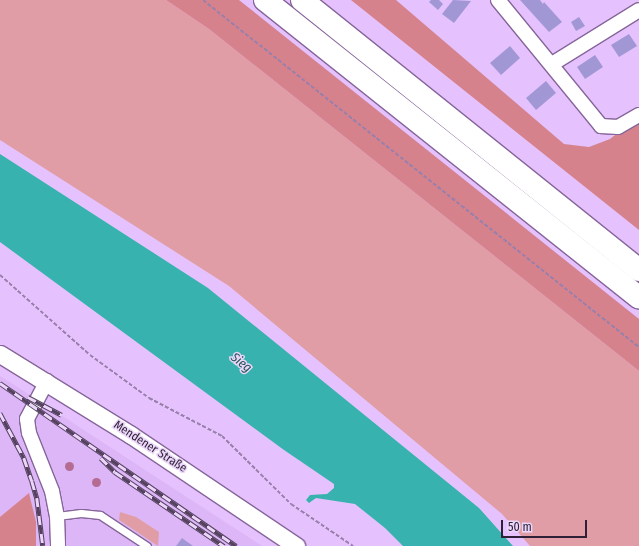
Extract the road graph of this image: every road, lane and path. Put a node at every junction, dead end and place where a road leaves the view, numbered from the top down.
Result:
1 (203, 0) edge
2 (265, 0) edge
3 (302, 0) edge
4 (498, 0) edge
5 (639, 10) edge
6 (552, 64) junction
7 (639, 115) edge
8 (639, 270) edge
9 (0, 275) edge
10 (639, 298) edge
11 (639, 347) edge
12 (0, 354) edge
13 (47, 381) junction
14 (57, 516) junction
15 (58, 546) edge
16 (147, 546) edge
17 (296, 546) edge
18 (353, 546) edge

1 - 11 path
2 - 10 highway
3 - 8 highway
4 - 6 street
5 - 6 street
6 - 7 street
9 - 18 path
12 - 13 street, Mendener Straße
13 - 14 street
13 - 17 street, Mendener Straße
14 - 15 street
14 - 16 lane

